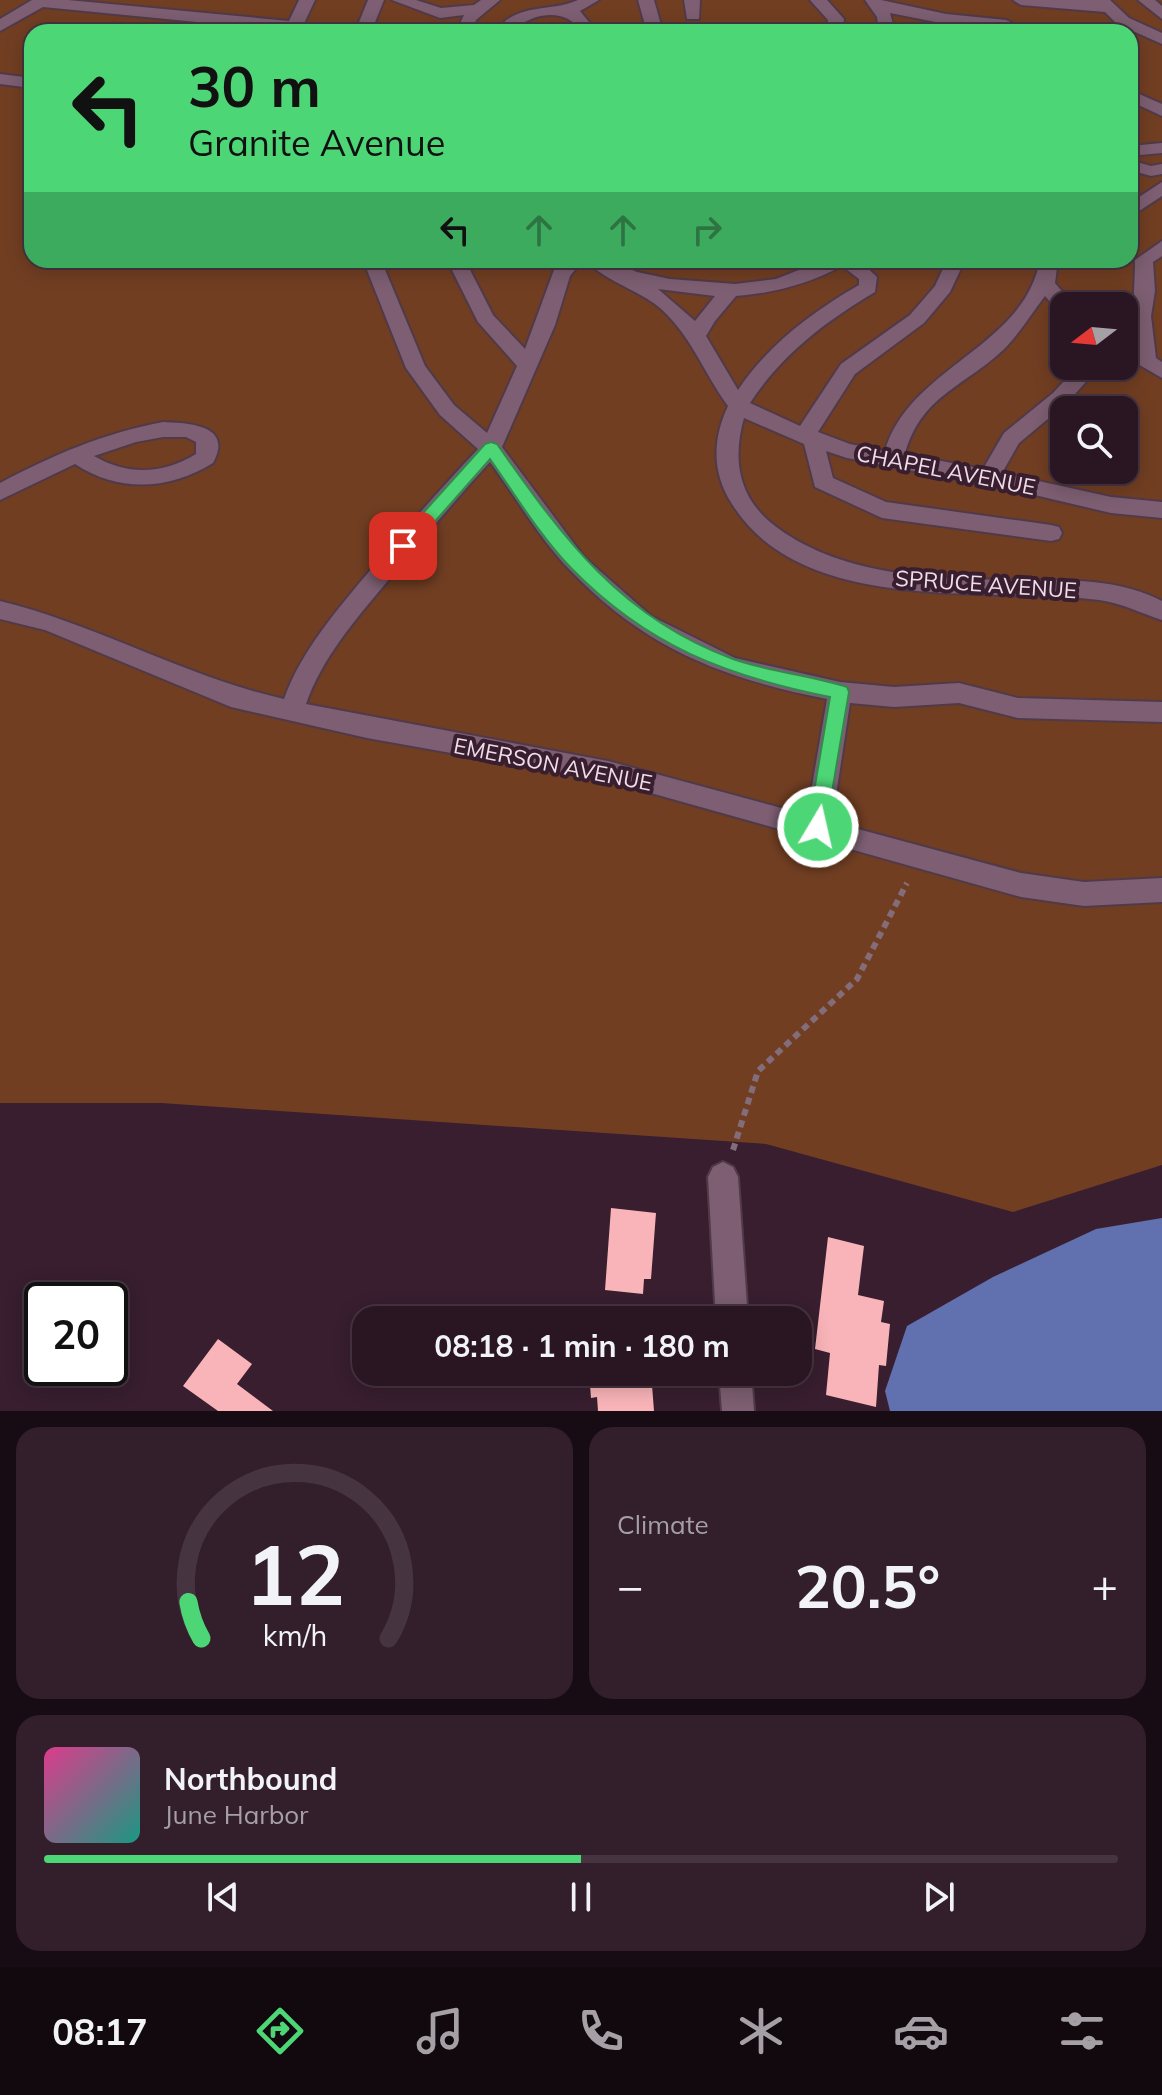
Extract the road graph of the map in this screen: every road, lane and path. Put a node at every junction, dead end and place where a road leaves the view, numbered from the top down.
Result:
1 (307, 0) edge
2 (376, 0) edge
3 (400, 0) edge
4 (591, 0) edge
5 (646, 0) edge
6 (818, 0) edge
7 (1021, 0) edge
8 (41, 1) edge
9 (875, 3) edge
10 (485, 4) edge
11 (1104, 4) edge
12 (569, 10) junction
13 (831, 13) junction
14 (248, 24) edge
15 (295, 24) edge
16 (366, 24) edge
17 (465, 24) edge
18 (511, 24) edge
19 (584, 24) edge
20 (654, 24) edge
21 (824, 24) edge
22 (835, 24) edge
23 (886, 24) edge
24 (996, 24) edge
25 (1116, 24) edge
26 (0, 26) edge
27 (1138, 32) edge
28 (1162, 39) edge
29 (0, 79) edge
30 (24, 82) edge
31 (1138, 99) edge
32 (1162, 111) edge
33 (1162, 148) edge
34 (1138, 150) edge
35 (1138, 167) edge
36 (1162, 169) edge
37 (1159, 195) edge
38 (1138, 207) edge
39 (1162, 247) edge
40 (375, 268) edge
41 (460, 268) edge
42 (567, 268) edge
43 (609, 268) edge
44 (820, 268) edge
45 (857, 268) edge
46 (952, 268) edge
47 (1048, 268) edge
48 (624, 277) junction
49 (1045, 284) junction
50 (1052, 292) edge
51 (729, 293) junction
52 (696, 336) junction
53 (1138, 356) edge
54 (528, 365) junction
55 (1155, 367) edge
56 (1077, 380) edge
57 (738, 406) junction
58 (809, 439) junction
59 (491, 448) junction
60 (75, 454) junction
61 (893, 460) junction
62 (988, 478) junction
63 (0, 492) edge
64 (1162, 510) edge
65 (1051, 533) dead end
66 (0, 610) edge
67 (1162, 611) edge
68 (840, 692) junction
69 (292, 709) junction
70 (1162, 712) edge
71 (818, 827) junction
72 (920, 856) junction
73 (1162, 890) edge
74 (723, 1177) joint
75 (731, 1306) edge
76 (736, 1386) edge
77 (738, 1411) edge

1 - 15 street
2 - 16 street
3 - 10 street
4 - 12 street
5 - 20 street
6 - 13 street
7 - 11 street
8 - 14 street
8 - 26 street
9 - 23 street
9 - 24 street
10 - 17 street
11 - 25 street
12 - 18 street
12 - 19 street
13 - 21 street
13 - 22 street
27 - 28 street
29 - 30 street
31 - 32 street
33 - 34 street
35 - 36 street
37 - 38 street
39 - 55 street
40 - 59 street
41 - 54 street
42 - 54 street
43 - 48 street
44 - 51 street
45 - 57 street
46 - 58 street
47 - 49 street
48 - 51 street
48 - 52 street
49 - 50 street
49 - 61 street
51 - 52 street
52 - 57 street
53 - 55 street
54 - 59 street
56 - 62 street
57 - 58 street, CHAPEL AVENUE
57 - 67 street, SPRUCE AVENUE
58 - 61 street, CHAPEL AVENUE
58 - 65 street
59 - 68 street
59 - 69 street
60 - 60 street
60 - 63 street
61 - 62 street, CHAPEL AVENUE
62 - 64 street, CHAPEL AVENUE
66 - 69 street, EMERSON AVENUE
68 - 70 street
68 - 71 street
69 - 71 street, EMERSON AVENUE
71 - 72 street, EMERSON AVENUE
72 - 73 street, EMERSON AVENUE
72 - 74 path
74 - 75 street
76 - 77 street

